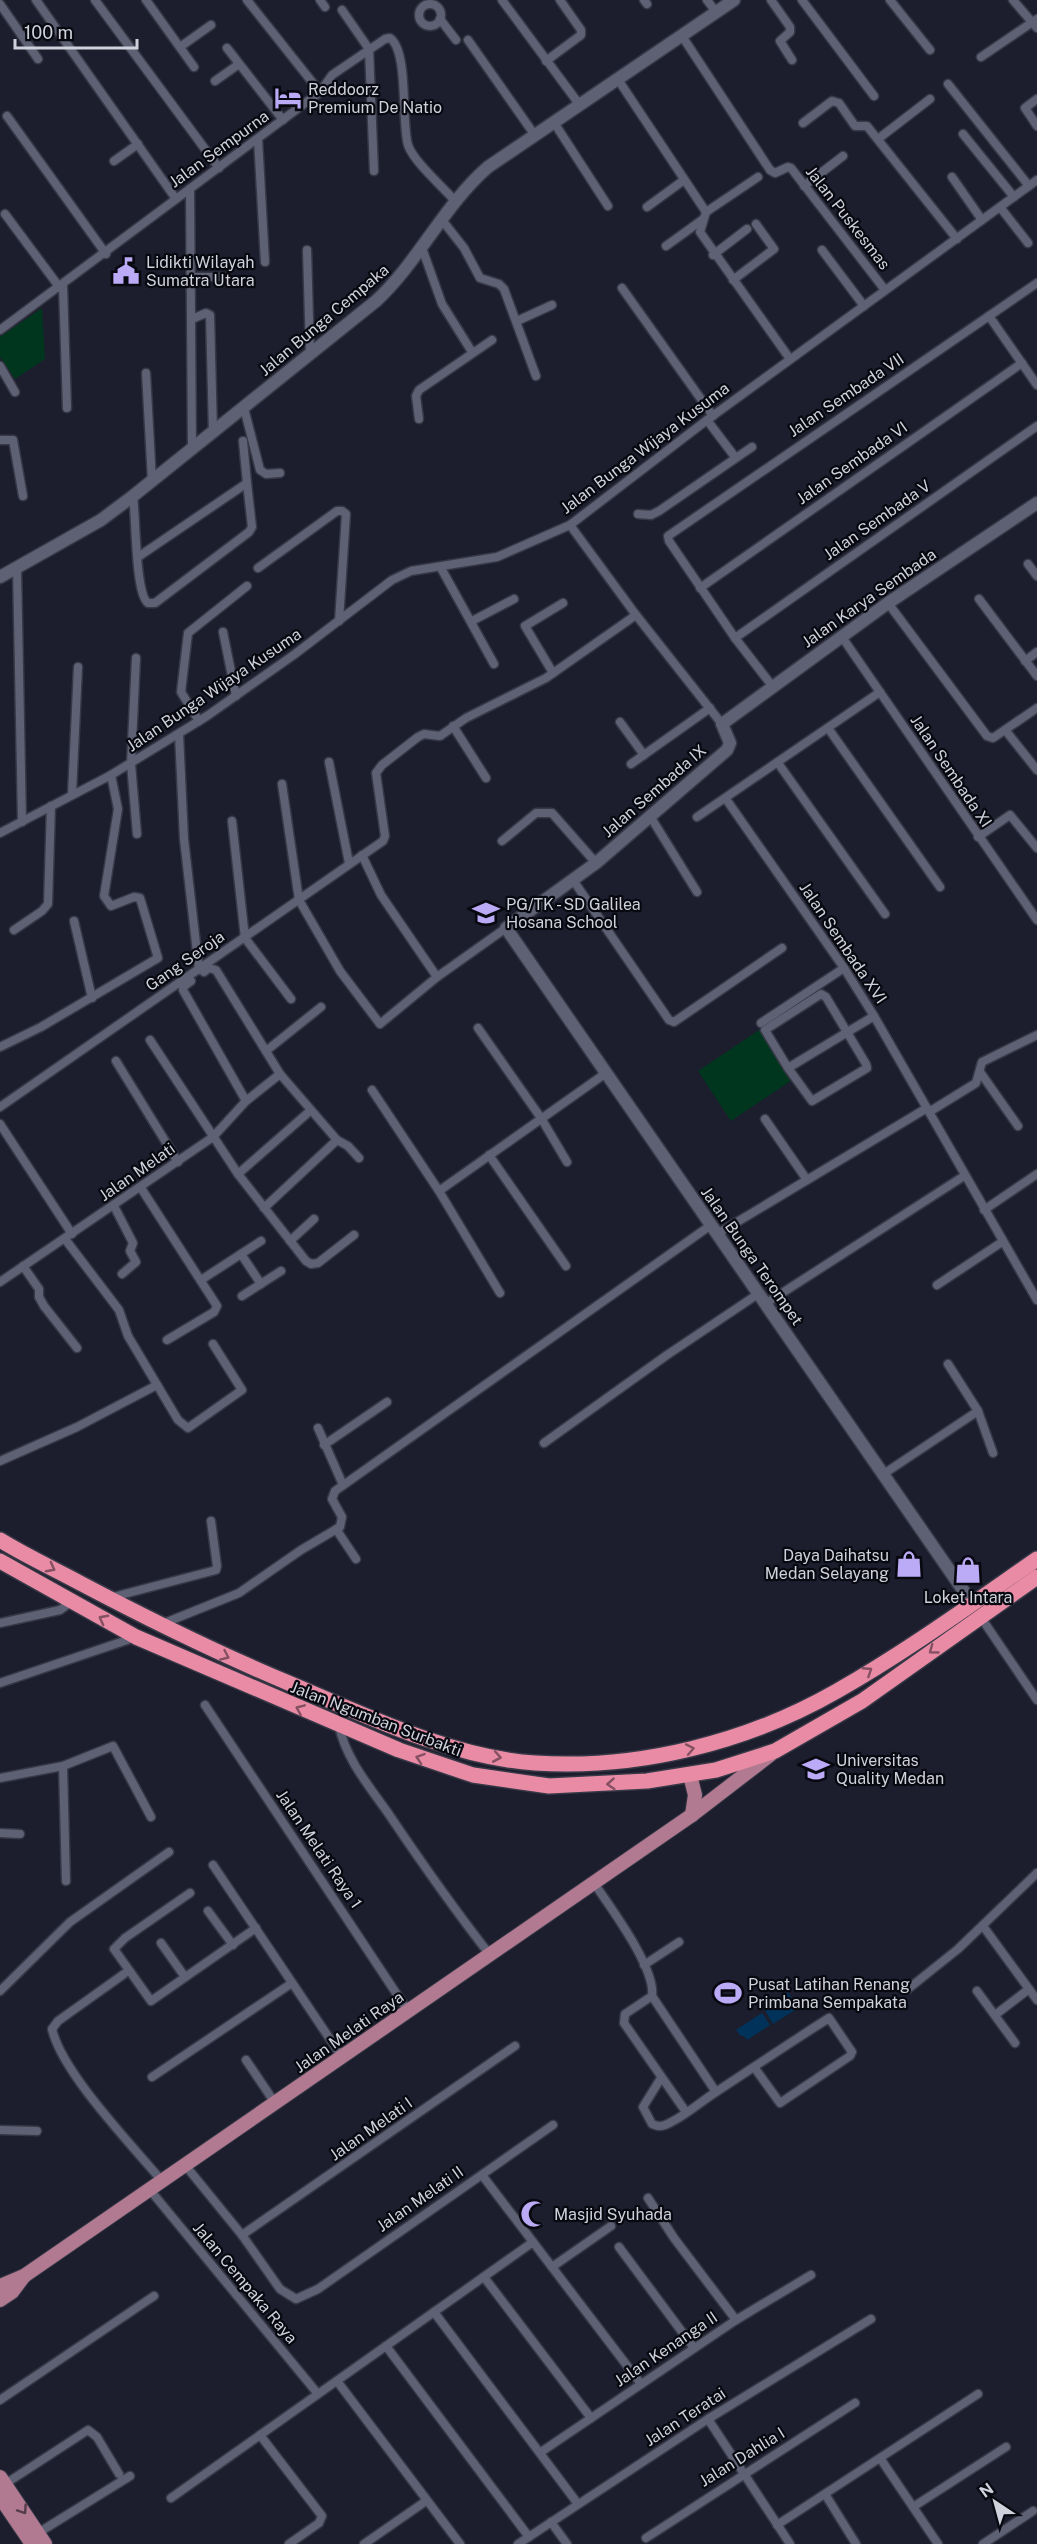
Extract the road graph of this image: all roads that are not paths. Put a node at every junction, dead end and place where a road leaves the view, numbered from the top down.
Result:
1 (36, 0) edge
2 (95, 0) edge
3 (146, 0) edge
4 (247, 0) edge
5 (502, 0) edge
6 (707, 0) edge
7 (734, 0) edge
8 (771, 0) edge
9 (802, 0) edge
10 (890, 0) edge
11 (1013, 0) edge
12 (562, 1) edge
13 (421, 3) edge
14 (0, 4) edge
15 (342, 10) dead end
16 (716, 12) junction
17 (440, 19) junction
18 (1035, 23) edge
19 (211, 25) dead end
20 (682, 36) junction
21 (456, 40) dead end
22 (468, 40) dead end
23 (180, 47) junction
24 (227, 48) dead end
25 (369, 49) junction
26 (930, 50) dead end
27 (981, 57) dead end
28 (38, 59) dead end
29 (792, 60) dead end
30 (546, 61) junction
31 (239, 64) junction
32 (194, 67) dead end
33 (617, 78) junction
34 (215, 81) dead end
35 (948, 84) dead end
36 (320, 92) junction
37 (874, 96) dead end
38 (930, 99) dead end
39 (1037, 99) edge
40 (579, 105) junction
41 (7, 116) dead end
42 (283, 120) junction
43 (554, 121) junction
44 (803, 123) dead end
45 (1037, 126) edge
46 (534, 134) junction
47 (963, 134) dead end
48 (258, 139) junction
49 (878, 140) junction
50 (138, 144) junction
51 (843, 156) dead end
52 (114, 161) dead end
53 (219, 168) junction
54 (374, 171) dead end
55 (758, 177) dead end
56 (951, 177) dead end
57 (684, 180) junction
58 (1037, 180) edge
59 (804, 186) junction
60 (1029, 186) junction
61 (190, 189) junction
62 (1014, 197) junction
63 (176, 199) junction
64 (456, 202) junction
65 (608, 206) dead end
66 (647, 207) dead end
67 (1000, 207) junction
68 (5, 214) dead end
69 (704, 215) junction
70 (442, 220) junction
71 (982, 220) junction
72 (756, 224) dead end
73 (747, 229) dead end
74 (957, 239) junction
75 (1028, 243) dead end
76 (666, 246) dead end
77 (422, 248) junction
78 (307, 250) dead end
79 (822, 250) dead end
80 (106, 254) junction
81 (713, 255) junction
82 (266, 262) dead end
83 (191, 277) junction
84 (223, 277) dead end
85 (733, 280) junction
86 (1037, 283) edge
87 (61, 287) junction
88 (622, 288) dead end
89 (885, 290) junction
90 (552, 305) dead end
91 (864, 306) junction
92 (989, 316) junction
93 (192, 319) junction
94 (517, 321) junction
95 (0, 330) edge
96 (492, 339) dead end
97 (472, 352) junction
98 (310, 353) junction
99 (790, 359) junction
100 (1022, 363) junction
101 (0, 366) edge
102 (146, 374) dead end
103 (536, 376) dead end
104 (1037, 385) edge
105 (15, 392) dead end
106 (67, 408) dead end
107 (244, 408) junction
108 (710, 418) junction
109 (419, 419) dead end
110 (1037, 426) edge
111 (213, 432) junction
112 (0, 440) edge
113 (243, 441) dead end
114 (752, 447) dead end
115 (192, 449) junction
116 (735, 458) junction
117 (280, 473) dead end
118 (152, 481) junction
119 (247, 483) junction
120 (23, 496) dead end
121 (133, 496) junction
122 (1037, 503) edge
123 (638, 514) dead end
124 (570, 525) junction
125 (138, 557) junction
126 (1028, 564) dead end
127 (258, 568) dead end
128 (441, 568) junction
129 (17, 569) junction
130 (1037, 576) edge
131 (0, 577) edge
132 (247, 586) dead end
133 (700, 588) junction
134 (514, 599) dead end
135 (979, 599) dead end
136 (563, 603) dead end
137 (888, 603) junction
138 (636, 615) junction
139 (339, 621) junction
140 (472, 621) junction
141 (223, 632) dead end
142 (842, 637) junction
143 (735, 638) junction
144 (1037, 652) edge
145 (136, 658) dead end
146 (1025, 661) junction
147 (494, 664) dead end
148 (78, 667) dead end
149 (553, 673) junction
150 (1037, 676) edge
151 (773, 687) junction
152 (880, 692) junction
153 (236, 696) junction
154 (710, 708) junction
155 (1037, 708) edge
156 (199, 721) junction
157 (620, 723) dead end
158 (722, 724) junction
159 (453, 726) junction
160 (828, 728) junction
161 (1006, 730) junction
162 (179, 734) junction
163 (644, 755) junction
164 (329, 762) dead end
165 (778, 763) junction
166 (131, 764) junction
167 (631, 764) dead end
168 (1037, 770) edge
169 (111, 775) junction
170 (486, 778) dead end
171 (282, 784) dead end
172 (72, 794) junction
173 (726, 799) junction
174 (51, 806) junction
175 (650, 816) junction
176 (697, 817) dead end
177 (232, 821) dead end
178 (22, 822) junction
179 (0, 833) edge
180 (137, 834) dead end
181 (978, 837) junction
182 (502, 841) dead end
183 (1037, 848) edge
184 (362, 855) junction
185 (596, 862) junction
186 (349, 863) junction
187 (573, 880) junction
188 (940, 886) dead end
189 (697, 892) dead end
190 (299, 900) junction
191 (885, 914) dead end
192 (1037, 920) edge
193 (74, 921) dead end
194 (506, 928) junction
195 (14, 930) dead end
196 (244, 938) junction
197 (782, 948) dead end
198 (844, 968) junction
199 (199, 970) junction
200 (437, 977) junction
201 (92, 998) junction
202 (291, 999) dead end
203 (321, 1007) dead end
204 (874, 1016) junction
205 (761, 1023) dead end
206 (478, 1028) dead end
207 (846, 1033) junction
208 (1037, 1035) edge
209 (150, 1040) dead end
210 (0, 1047) edge
211 (266, 1051) junction
212 (116, 1061) dead end
213 (788, 1068) junction
214 (980, 1072) junction
215 (280, 1074) junction
216 (606, 1074) junction
217 (372, 1090) dead end
218 (246, 1101) junction
219 (0, 1107) edge
220 (928, 1110) junction
221 (310, 1111) junction
222 (541, 1118) junction
223 (765, 1119) dead end
224 (0, 1124) edge
225 (1018, 1126) dead end
226 (213, 1137) junction
227 (337, 1140) junction
228 (489, 1155) junction
229 (359, 1158) dead end
230 (178, 1162) junction
231 (567, 1162) dead end
232 (238, 1174) junction
233 (1037, 1174) edge
234 (964, 1176) junction
235 (807, 1180) junction
236 (141, 1188) junction
237 (439, 1191) junction
238 (114, 1206) junction
239 (264, 1208) junction
240 (984, 1210) junction
241 (314, 1219) dead end
242 (714, 1230) junction
243 (354, 1235) dead end
244 (68, 1237) junction
245 (261, 1241) dead end
246 (290, 1241) junction
247 (1002, 1242) junction
248 (241, 1254) junction
249 (23, 1266) junction
250 (566, 1266) dead end
251 (281, 1271) dead end
252 (122, 1274) dead end
253 (1037, 1277) edge
254 (201, 1280) junction
255 (0, 1282) edge
256 (1028, 1283) junction
257 (261, 1284) junction
258 (937, 1285) dead end
259 (500, 1293) dead end
260 (242, 1296) dead end
261 (762, 1299) junction
262 (1037, 1300) edge
263 (167, 1340) dead end
264 (213, 1344) dead end
265 (77, 1348) dead end
266 (948, 1364) dead end
267 (157, 1385) junction
268 (387, 1402) dead end
269 (978, 1412) junction
270 (318, 1428) dead end
271 (544, 1443) dead end
272 (324, 1445) junction
273 (993, 1453) dead end
274 (0, 1461) edge
275 (882, 1474) junction
276 (343, 1485) junction
277 (211, 1521) dead end
278 (336, 1529) junction
279 (0, 1540) edge
280 (1037, 1558) edge
281 (356, 1559) dead end
282 (0, 1561) edge
283 (1037, 1577) edge
284 (108, 1598) junction
285 (71, 1602) junction
286 (976, 1610) junction
287 (0, 1623) edge
288 (159, 1626) junction
289 (136, 1637) junction
290 (0, 1683) edge
291 (1037, 1700) edge
292 (205, 1704) dead end
293 (361, 1714) junction
294 (346, 1729) junction
295 (775, 1751) junction
296 (63, 1766) junction
297 (690, 1774) junction
298 (0, 1778) edge
299 (692, 1815) junction
300 (151, 1817) dead end
301 (0, 1833) edge
302 (21, 1834) dead end
303 (169, 1852) dead end
304 (213, 1864) dead end
305 (1037, 1872) edge
306 (66, 1881) dead end
307 (594, 1883) junction
308 (190, 1893) dead end
309 (208, 1911) dead end
310 (982, 1926) junction
311 (256, 1928) junction
312 (679, 1942) dead end
313 (161, 1943) dead end
314 (233, 1945) junction
315 (490, 1955) junction
316 (644, 1965) junction
317 (124, 1974) dead end
318 (185, 1977) junction
319 (292, 1983) junction
320 (908, 1989) dead end
321 (1029, 1989) junction
322 (0, 1991) edge
323 (977, 1991) dead end
324 (652, 1996) junction
325 (1037, 2000) edge
326 (408, 2011) junction
327 (995, 2015) junction
328 (1014, 2043) dead end
329 (515, 2046) dead end
330 (342, 2057) junction
331 (246, 2060) dead end
332 (754, 2067) junction
333 (152, 2077) dead end
334 (661, 2078) junction
335 (716, 2092) junction
336 (274, 2103) junction
337 (686, 2112) junction
338 (553, 2126) dead end
339 (0, 2130) edge
340 (37, 2131) dead end
341 (185, 2165) junction
342 (482, 2175) junction
343 (162, 2181) junction
344 (150, 2190) junction
345 (648, 2198) dead end
346 (611, 2226) dead end
347 (242, 2235) junction
348 (533, 2242) junction
349 (619, 2247) dead end
350 (552, 2267) junction
351 (811, 2275) dead end
352 (24, 2276) junction
353 (484, 2277) junction
354 (0, 2286) edge
355 (154, 2296) dead end
356 (0, 2300) edge
357 (434, 2312) junction
358 (871, 2319) dead end
359 (736, 2320) junction
360 (386, 2346) junction
361 (694, 2348) junction
362 (337, 2381) junction
363 (641, 2384) junction
364 (318, 2394) junction
365 (978, 2394) dead end
366 (0, 2400) edge
367 (855, 2403) dead end
368 (591, 2418) junction
369 (708, 2419) junction
370 (260, 2435) junction
371 (1006, 2447) dead end
372 (541, 2452) junction
373 (880, 2458) junction
374 (743, 2473) junction
375 (120, 2474) dead end
376 (130, 2476) dead end
377 (2, 2486) edge
378 (825, 2494) junction
379 (171, 2498) dead end
380 (426, 2501) junction
381 (578, 2504) junction
382 (913, 2507) junction
383 (1033, 2511) dead end
384 (551, 2522) junction
385 (777, 2525) junction
386 (529, 2537) junction
387 (646, 2538) dead end
388 (38, 2540) edge
389 (291, 2544) edge
390 (364, 2544) edge
391 (460, 2544) edge
392 (518, 2544) edge
393 (567, 2544) edge
394 (790, 2544) edge
395 (856, 2544) edge
396 (938, 2544) edge
397 (983, 2544) edge

1 - 50 street
2 - 53 street
3 - 23 street
4 - 36 street
5 - 30 street
6 - 16 street
7 - 16 street, Jalan Bunga Cempaka
8 - 29 street
9 - 37 street
10 - 26 street
11 - 18 street
12 - 30 street
13 - 17 street
13 - 17 street
14 - 28 street
15 - 25 street
16 - 20 street, Jalan Bunga Cempaka
17 - 21 street
18 - 27 street
19 - 23 street
20 - 33 street, Jalan Bunga Cempaka
20 - 59 street, Jalan Puskesmas
22 - 46 street
23 - 32 street
24 - 31 street
25 - 36 street, Jalan Sempurna
25 - 54 street
25 - 64 street, Jalan Sempurna
30 - 40 street
31 - 34 street
31 - 42 street
33 - 40 street, Jalan Bunga Cempaka
33 - 57 street
35 - 60 street
36 - 42 street, Jalan Sempurna
38 - 49 street
39 - 45 street
40 - 43 street, Jalan Bunga Cempaka
41 - 80 street
42 - 48 street, Jalan Sempurna
43 - 46 street, Jalan Bunga Cempaka
43 - 65 street
44 - 49 street
46 - 64 street, Jalan Bunga Cempaka
47 - 62 street
48 - 53 street, Jalan Sempurna
48 - 82 street
49 - 74 street
50 - 52 street
50 - 63 street
51 - 59 street
53 - 61 street, Jalan Sempurna
55 - 69 street
56 - 71 street
57 - 66 street
57 - 69 street
58 - 60 street, Jalan Bunga Wijaya Kusuma
59 - 89 street, Jalan Puskesmas
60 - 62 street, Jalan Bunga Wijaya Kusuma
61 - 63 street, Jalan Sempurna
61 - 83 street
62 - 67 street, Jalan Bunga Wijaya Kusuma
63 - 80 street, Jalan Sempurna
64 - 70 street, Jalan Bunga Cempaka
67 - 71 street, Jalan Bunga Wijaya Kusuma
67 - 75 street
68 - 87 street
69 - 76 street
69 - 81 street
70 - 77 street, Jalan Bunga Cempaka
70 - 94 street
71 - 74 street, Jalan Bunga Wijaya Kusuma
72 - 85 street
73 - 81 street
74 - 89 street, Jalan Bunga Wijaya Kusuma
77 - 97 street
77 - 98 street, Jalan Bunga Cempaka
78 - 98 street
79 - 91 street
80 - 87 street, Jalan Sempurna
81 - 85 street
83 - 84 street
83 - 93 street
85 - 99 street
86 - 92 street, Jalan Sembada VII
87 - 95 street, Jalan Sempurna
87 - 106 street
88 - 108 street
89 - 91 street, Jalan Bunga Wijaya Kusuma
90 - 94 street
91 - 99 street, Jalan Bunga Wijaya Kusuma
92 - 100 street
92 - 133 street, Jalan Sembada VII
93 - 111 street
93 - 115 street
94 - 103 street
96 - 97 street
97 - 109 street
98 - 107 street, Jalan Bunga Cempaka
99 - 108 street, Jalan Bunga Wijaya Kusuma
100 - 104 street
100 - 133 street, Jalan Sembada VI
101 - 105 street
102 - 118 street
107 - 111 street, Jalan Bunga Cempaka
107 - 117 street
108 - 116 street
108 - 124 street, Jalan Bunga Wijaya Kusuma
110 - 143 street, Jalan Sembada V
111 - 115 street, Jalan Bunga Cempaka
112 - 120 street
113 - 119 street
114 - 116 street
115 - 118 street, Jalan Bunga Cempaka
116 - 123 street
118 - 121 street, Jalan Bunga Cempaka
119 - 125 street
119 - 125 street
121 - 125 street
121 - 129 street, Jalan Bunga Cempaka
122 - 137 street, Jalan Karya Sembada
124 - 128 street, Jalan Bunga Wijaya Kusuma
124 - 138 street, Jalan Sembada IX
126 - 130 street
127 - 139 street
128 - 139 street, Jalan Bunga Wijaya Kusuma
128 - 140 street
129 - 131 street, Jalan Bunga Cempaka
129 - 178 street
132 - 156 street
133 - 143 street
134 - 140 street
135 - 146 street
136 - 149 street
137 - 142 street, Jalan Karya Sembada
137 - 161 street
138 - 149 street
138 - 154 street, Jalan Sembada IX
139 - 153 street, Jalan Bunga Wijaya Kusuma
140 - 147 street
141 - 153 street
142 - 151 street, Jalan Karya Sembada
142 - 152 street, Jalan Sembada XI
143 - 151 street
144 - 146 street
145 - 166 street
146 - 150 street
148 - 172 street
149 - 159 street
151 - 158 street, Jalan Karya Sembada
152 - 160 street
152 - 181 street, Jalan Sembada XI
153 - 156 street, Jalan Bunga Wijaya Kusuma
154 - 158 street, Jalan Sembada IX
154 - 163 street
155 - 161 street
156 - 162 street, Jalan Bunga Wijaya Kusuma
157 - 163 street
158 - 175 street, Jalan Sembada IX
159 - 170 street
159 - 184 street, Gang Seroja
160 - 165 street
160 - 188 street
161 - 168 street
162 - 166 street, Jalan Bunga Wijaya Kusuma
162 - 199 street
163 - 167 street
164 - 186 street
165 - 173 street
165 - 191 street
166 - 169 street, Jalan Bunga Wijaya Kusuma
166 - 180 street
169 - 172 street, Jalan Bunga Wijaya Kusuma
169 - 201 street
171 - 190 street
172 - 174 street, Jalan Bunga Wijaya Kusuma
173 - 176 street
173 - 198 street, Jalan Sembada XVI
174 - 178 street, Jalan Bunga Wijaya Kusuma
174 - 195 street
175 - 185 street, Jalan Sembada IX
175 - 189 street
177 - 196 street
178 - 179 street, Jalan Bunga Wijaya Kusuma
181 - 183 street
181 - 192 street, Jalan Sembada XI
182 - 185 street
184 - 186 street, Gang Seroja
184 - 200 street
185 - 187 street, Jalan Sembada IX
186 - 190 street, Gang Seroja
187 - 194 street, Jalan Sembada IX
187 - 197 street
190 - 196 street, Gang Seroja
190 - 200 street, Jalan Sembada IX
193 - 201 street
194 - 200 street, Jalan Sembada IX
194 - 216 street, Jalan Bunga Terompet
196 - 199 street, Gang Seroja
196 - 202 street
198 - 204 street, Jalan Sembada XVI
198 - 205 street
199 - 219 street, Gang Seroja
201 - 210 street
203 - 211 street
204 - 207 street
204 - 220 street, Jalan Sembada XVI
206 - 222 street
207 - 213 street
207 - 213 street
207 - 213 street
208 - 214 street
209 - 226 street
211 - 215 street
211 - 218 street
212 - 230 street
214 - 220 street
214 - 225 street
215 - 218 street, Jalan Melati
215 - 221 street
216 - 222 street
216 - 242 street, Jalan Bunga Terompet
217 - 237 street
218 - 226 street, Jalan Melati
220 - 234 street, Jalan Sembada XVI
220 - 235 street
221 - 227 street
221 - 232 street
222 - 228 street
222 - 231 street
223 - 235 street
224 - 244 street
226 - 230 street, Jalan Melati
226 - 232 street
227 - 229 street
227 - 239 street
228 - 237 street
228 - 250 street
230 - 236 street, Jalan Melati
232 - 239 street
233 - 240 street
234 - 240 street, Jalan Sembada XVI
234 - 261 street
235 - 242 street
236 - 238 street, Jalan Melati
236 - 254 street
237 - 259 street
238 - 244 street, Jalan Melati
238 - 252 street
239 - 246 street
240 - 247 street, Jalan Sembada XVI
241 - 246 street
242 - 261 street, Jalan Bunga Terompet
242 - 276 street
243 - 246 street
244 - 249 street, Jalan Melati
244 - 267 street
245 - 248 street
247 - 256 street, Jalan Sembada XVI
247 - 258 street
248 - 254 street
248 - 257 street
249 - 255 street, Jalan Melati
249 - 265 street
251 - 257 street
253 - 256 street
254 - 263 street
256 - 262 street, Jalan Sembada XVI
257 - 260 street
261 - 271 street
261 - 275 street, Jalan Bunga Terompet
264 - 267 street
266 - 269 street
267 - 274 street
268 - 272 street
269 - 273 street
269 - 275 street
270 - 272 street
272 - 276 street
275 - 286 street, Jalan Bunga Terompet
276 - 278 street
277 - 284 street
278 - 281 street
278 - 288 street
279 -> 284 highway, Jalan Ngumban Surbakti
280 - 286 highway, Jalan Ngumban Surbakti
282 - 285 highway, Jalan Ngumban Surbakti
283 - 286 highway, Jalan Ngumban Surbakti
284 - 288 highway, Jalan Ngumban Surbakti
285 - 287 street
289 -> 285 highway, Jalan Ngumban Surbakti
286 - 291 street
293 -> 286 highway, Jalan Ngumban Surbakti
286 -> 295 highway, Jalan Ngumban Surbakti
288 -> 293 highway, Jalan Ngumban Surbakti
289 - 290 street
294 -> 289 highway, Jalan Ngumban Surbakti
292 - 326 street, Jalan Melati Raya 1
293 - 294 highway
297 -> 294 highway, Jalan Ngumban Surbakti
294 - 315 street
295 - 297 highway, Jalan Ngumban Surbakti
295 - 299 main road, Jalan Melati Raya
296 - 298 street
296 - 300 street
296 - 306 street
297 - 299 main road
299 - 307 main road, Jalan Melati Raya
301 - 302 street
303 - 322 street
304 - 311 street
305 - 310 street
307 - 315 main road, Jalan Melati Raya
307 - 316 street
308 - 318 street
309 - 314 street
310 - 320 street
310 - 321 street
311 - 314 street
311 - 319 street
312 - 316 street
313 - 318 street
314 - 318 street
315 - 326 main road, Jalan Melati Raya
316 - 324 street
317 - 343 street
319 - 330 street
319 - 333 street
321 - 325 street
321 - 327 street
323 - 327 street
324 - 334 street
324 - 335 street
326 - 330 main road, Jalan Melati Raya
327 - 328 street
329 - 347 street, Jalan Melati I
330 - 336 main road, Jalan Melati Raya
331 - 336 street
332 - 332 street
332 - 335 street
334 - 337 street
334 - 337 street
335 - 337 street
336 - 341 main road, Jalan Melati Raya
338 - 342 street, Jalan Melati II
339 - 340 street
341 - 343 main road, Jalan Melati Raya
341 - 347 street
342 - 347 street, Jalan Melati II
342 - 348 street
343 - 344 main road, Jalan Melati Raya
344 - 352 main road, Jalan Melati Raya
344 - 364 street, Jalan Cempaka Raya
345 - 359 street
346 - 350 street
348 - 350 street
348 - 353 street
349 - 361 street
350 - 363 street
351 - 359 street, Jalan Kenanga II
352 - 354 main road, Jalan Melati Raya
352 - 356 main road, Jalan Melati Raya
353 - 357 street
353 - 368 street
355 - 366 street
357 - 360 street
357 - 372 street
358 - 369 street, Jalan Teratai
359 - 361 street, Jalan Kenanga II
360 - 362 street
360 - 386 street
361 - 363 street, Jalan Kenanga II
362 - 364 street
362 - 380 street
363 - 368 street, Jalan Kenanga II
364 - 370 street
365 - 373 street
367 - 374 street, Jalan Dahlia I
368 - 372 street, Jalan Kenanga II
369 - 374 street
369 - 381 street, Jalan Teratai
370 - 379 street
370 - 389 street
371 - 382 street
372 - 381 street
373 - 378 street
373 - 382 street
374 - 385 street
374 - 387 street, Jalan Dahlia I
375 - 377 street
376 - 388 street
377 - 388 main road
378 - 385 street
378 - 395 street
380 - 390 street
380 - 391 street
381 - 384 street, Jalan Teratai
382 - 396 street
383 - 397 street
384 - 386 street, Jalan Teratai
384 - 393 street
385 - 394 street
386 - 392 street, Jalan Teratai

